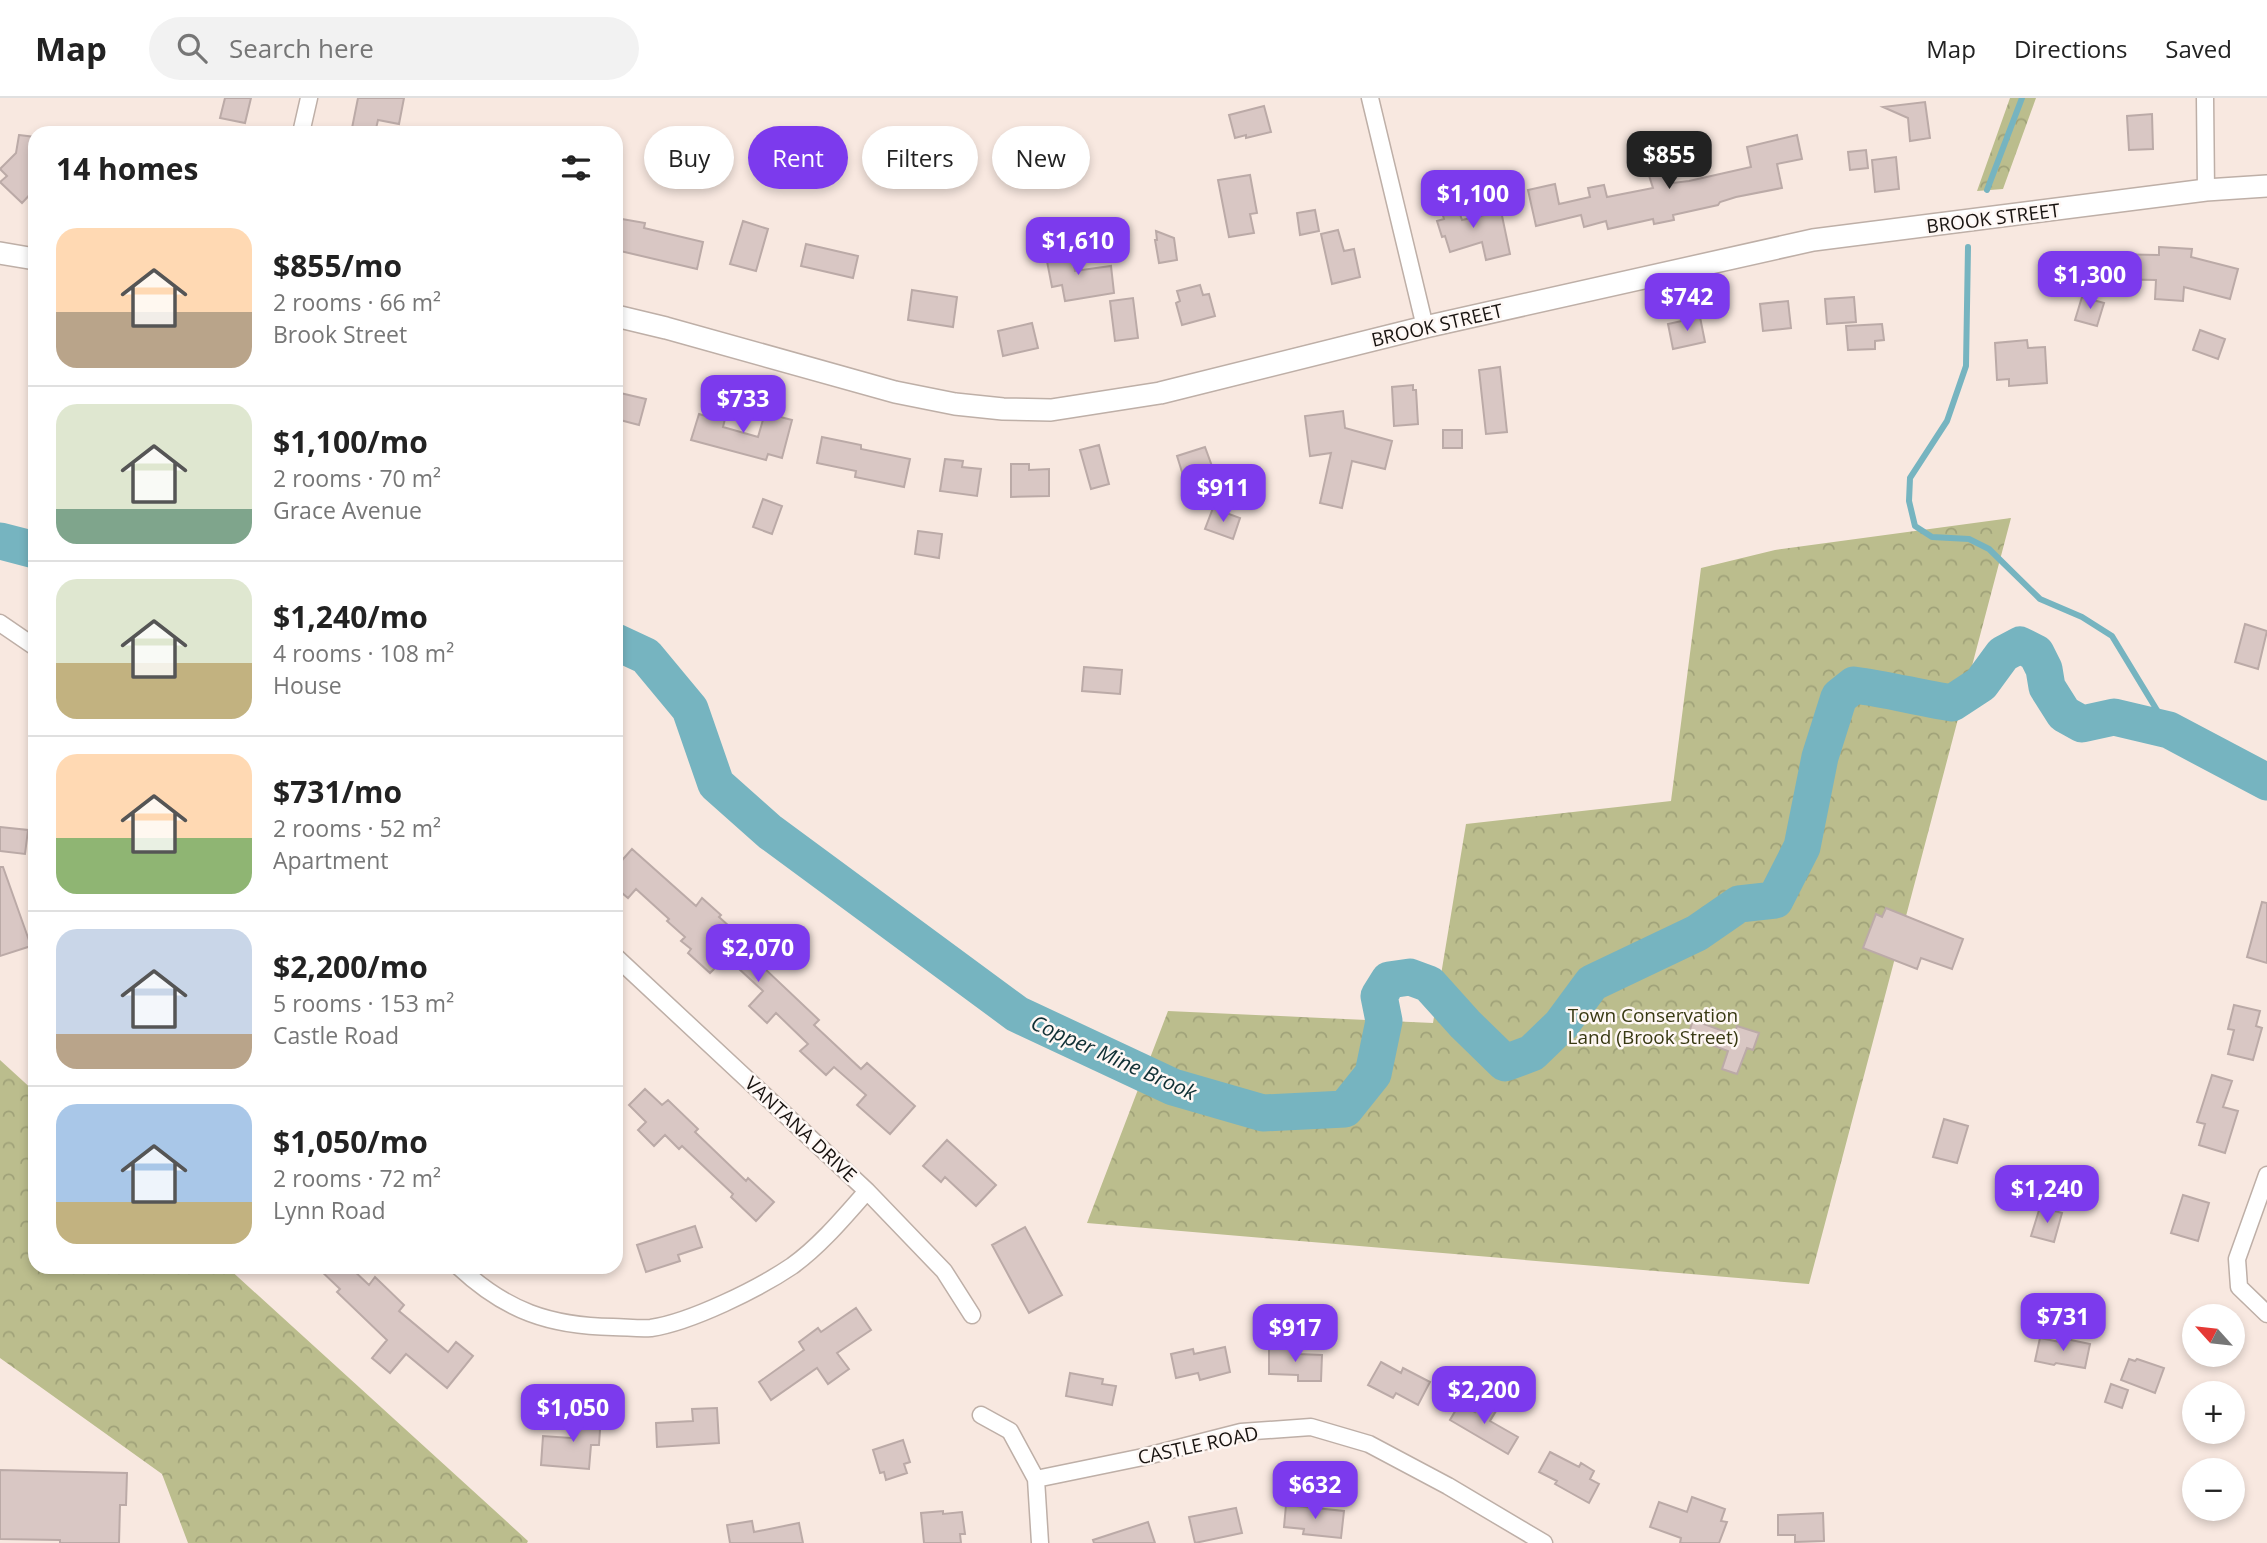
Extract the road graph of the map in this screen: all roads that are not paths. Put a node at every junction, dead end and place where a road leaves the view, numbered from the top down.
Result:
1 (309, 98) edge
2 (1370, 98) edge
3 (2205, 98) edge
4 (303, 126) edge
5 (2267, 186) edge
6 (2206, 190) junction
7 (0, 253) edge
8 (28, 258) edge
9 (623, 318) edge
10 (1425, 327) junction
11 (0, 623) edge
12 (28, 642) edge
13 (623, 964) edge
14 (2267, 1175) edge
15 (867, 1191) junction
16 (468, 1274) edge
17 (2267, 1314) edge
18 (972, 1315) dead end
19 (981, 1415) dead end
20 (1036, 1479) junction
21 (1040, 1543) edge
22 (1544, 1543) edge

1 - 4 street
2 - 10 street
3 - 6 street
5 - 6 street, BROOK STREET
6 - 10 street, BROOK STREET
7 - 8 street
9 - 10 street, BROOK STREET
11 - 12 street
13 - 15 street, VANTANA DRIVE
14 - 17 street
15 - 16 street
15 - 18 street, VANTANA DRIVE
19 - 20 street
20 - 21 street
20 - 22 street, CASTLE ROAD

